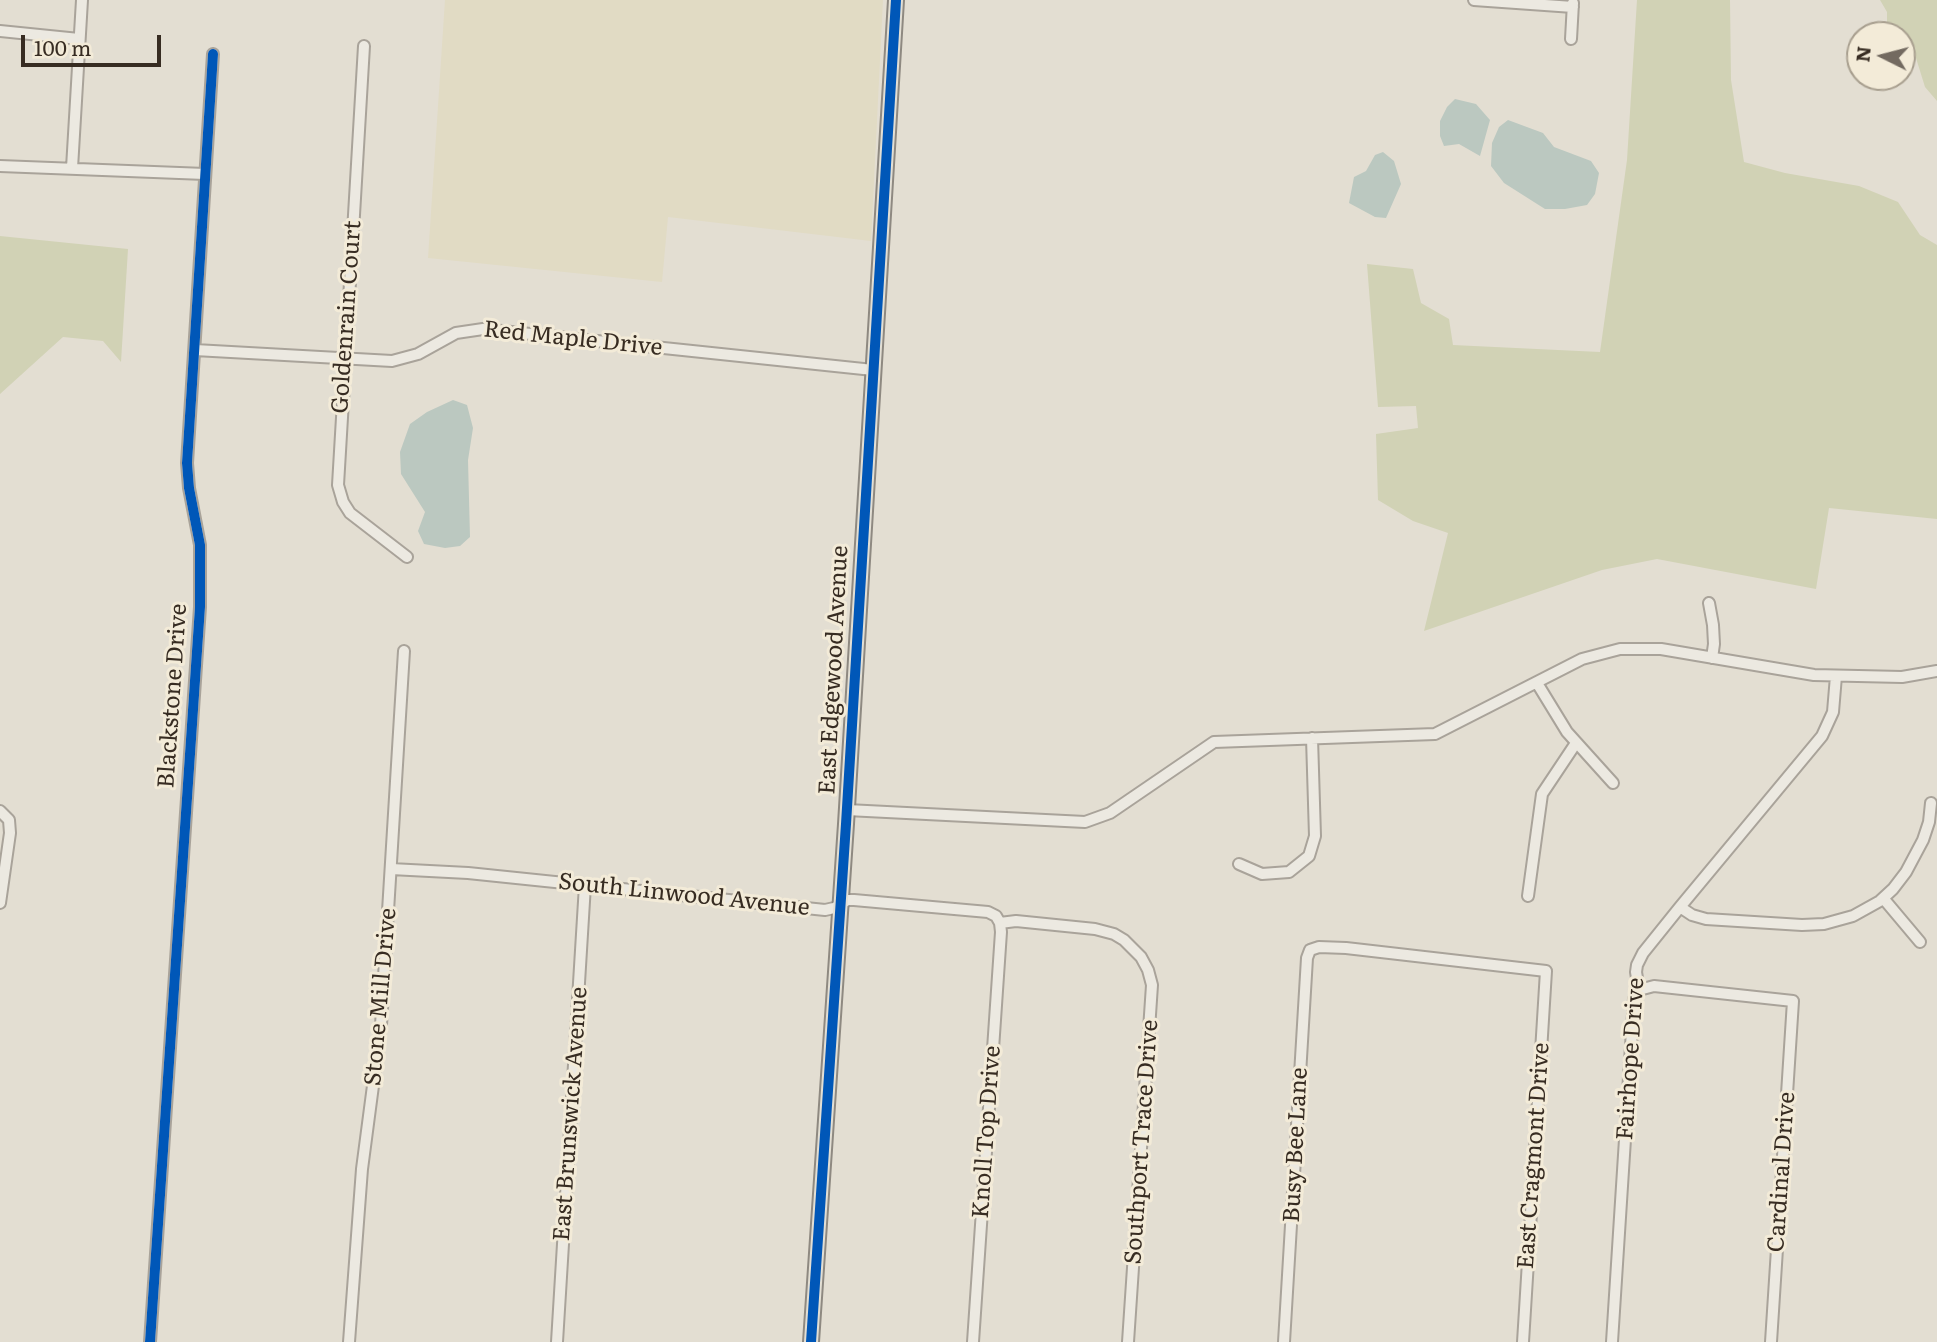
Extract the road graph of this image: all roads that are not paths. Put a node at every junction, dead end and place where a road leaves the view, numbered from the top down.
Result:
1 (82, 0) edge
2 (896, 0) edge
3 (1474, 0) edge
4 (1573, 4) edge
5 (0, 31) edge
6 (79, 39) junction
7 (1571, 39) dead end
8 (365, 46) dead end
9 (213, 54) dead end
10 (0, 166) edge
11 (72, 168) junction
12 (205, 174) junction
13 (195, 350) junction
14 (345, 359) junction
15 (873, 370) junction
16 (407, 557) dead end
17 (1709, 603) dead end
18 (404, 651) dead end
19 (1712, 658) junction
20 (1937, 671) edge
21 (1836, 676) junction
22 (1537, 683) junction
23 (1312, 738) junction
24 (1576, 743) junction
25 (1614, 783) dead end
26 (1931, 803) dead end
27 (847, 810) junction
28 (1, 811) edge
29 (1239, 864) dead end
30 (391, 869) junction
31 (585, 885) junction
32 (1528, 896) dead end
33 (1883, 898) junction
34 (0, 903) edge
35 (840, 905) junction
36 (1680, 907) junction
37 (1000, 923) junction
38 (1920, 942) dead end
39 (1132, 946) joint
40 (1546, 971) joint
41 (1639, 990) junction
42 (150, 1342) edge
43 (349, 1342) edge
44 (557, 1342) edge
45 (811, 1342) edge
46 (973, 1342) edge
47 (1128, 1342) edge
48 (1284, 1342) edge
49 (1522, 1342) edge
50 (1612, 1342) edge
51 (1771, 1342) edge

1 - 6 street
2 - 15 main road, East Edgewood Avenue
3 - 4 street
4 - 7 street
5 - 6 street
6 - 11 street
8 - 14 street, Goldenrain Court
9 - 12 street, Blackstone Drive
10 - 11 street
11 - 12 street
12 - 13 street, Blackstone Drive
13 - 14 street, Red Maple Drive
13 - 42 street, Blackstone Drive
14 - 15 street, Red Maple Drive
14 - 16 street, Goldenrain Court
15 - 27 main road, East Edgewood Avenue
17 - 19 street
18 - 30 street, Stone Mill Drive
19 - 21 street
19 - 22 street
20 - 21 street
21 - 36 street, Fairhope Drive
22 - 23 street
22 - 24 street
23 - 27 street
23 - 29 street
24 - 25 street
24 - 32 street
26 - 33 street
27 - 35 main road, East Edgewood Avenue
28 - 34 street
30 - 31 street, South Linwood Avenue
30 - 43 street, Stone Mill Drive
31 - 35 street, South Linwood Avenue
31 - 44 street, East Brunswick Avenue
33 - 36 street
33 - 38 street
35 - 37 street, South Linwood Avenue
35 - 45 main road, East Edgewood Avenue
36 - 41 street, Fairhope Drive
37 - 39 street, South Linwood Avenue
37 - 46 street, Knoll Top Drive
39 - 47 street, Southport Trace Drive
40 - 48 street, Busy Bee Lane
40 - 49 street, East Cragmont Drive
41 - 50 street, Fairhope Drive
41 - 51 street, Cardinal Drive

